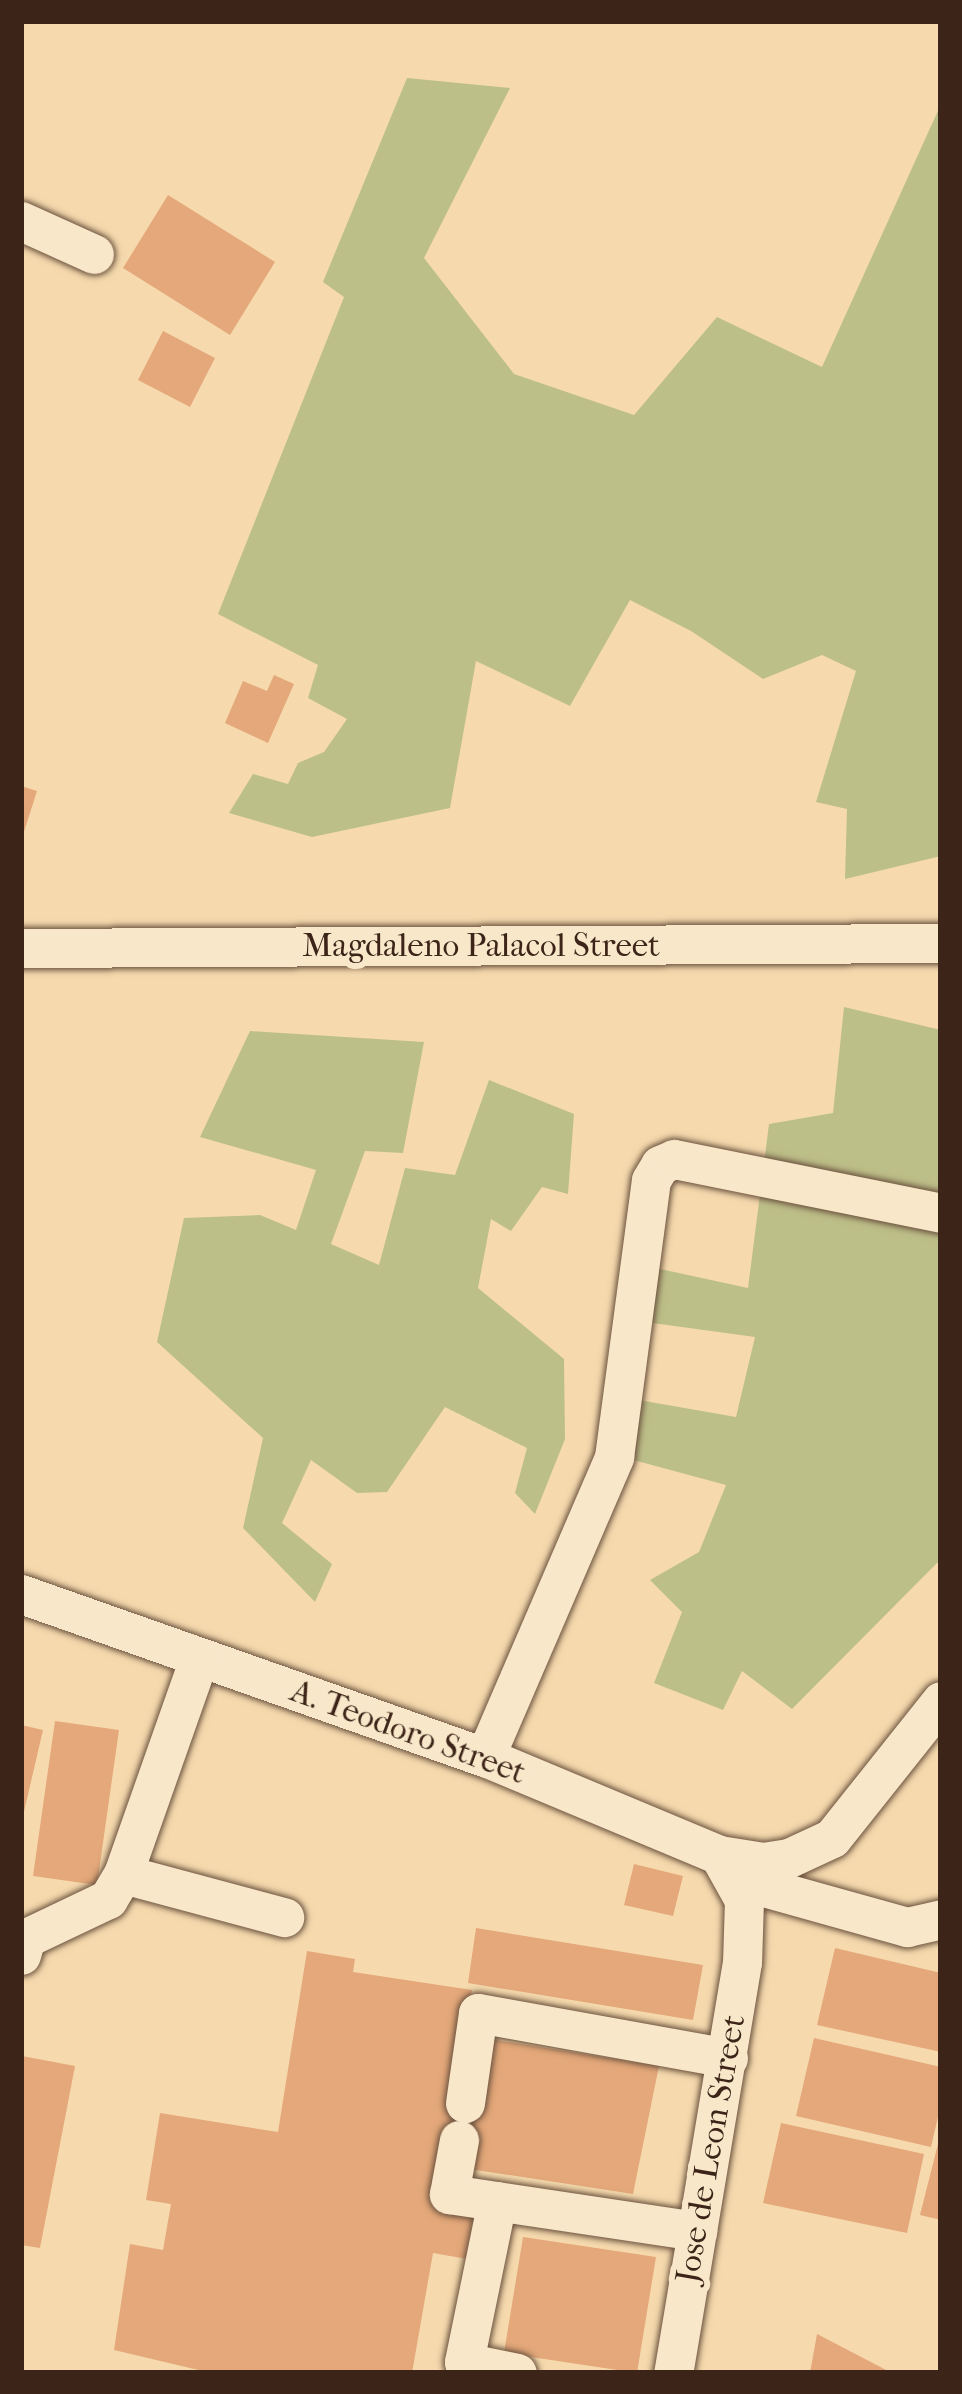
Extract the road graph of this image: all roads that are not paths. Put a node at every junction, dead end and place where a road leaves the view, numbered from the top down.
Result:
1 (21, 221) edge
2 (94, 254) dead end
3 (941, 944) edge
4 (21, 948) edge
5 (941, 1213) edge
6 (21, 1594) edge
7 (199, 1658) junction
8 (936, 1717) edge
9 (484, 1757) junction
10 (727, 1867) junction
11 (123, 1874) junction
12 (284, 1917) dead end
13 (941, 1919) edge
14 (23, 1943) edge
15 (728, 2058) junction
16 (497, 2201) junction
17 (697, 2231) junction
18 (517, 2373) edge
19 (673, 2373) edge

1 - 2 street
3 - 4 street, Magdaleno Palacol Street
5 - 9 street
6 - 7 street, A. Teodoro Street
7 - 9 street, A. Teodoro Street
7 - 11 street
8 - 10 street
9 - 10 street, A. Teodoro Street
10 - 13 street
10 - 15 street, Jose de Leon Street
11 - 12 street
11 - 14 street
15 - 16 street
15 - 17 street, Jose de Leon Street
16 - 17 street
16 - 18 street
17 - 19 street, Jose de Leon Street

